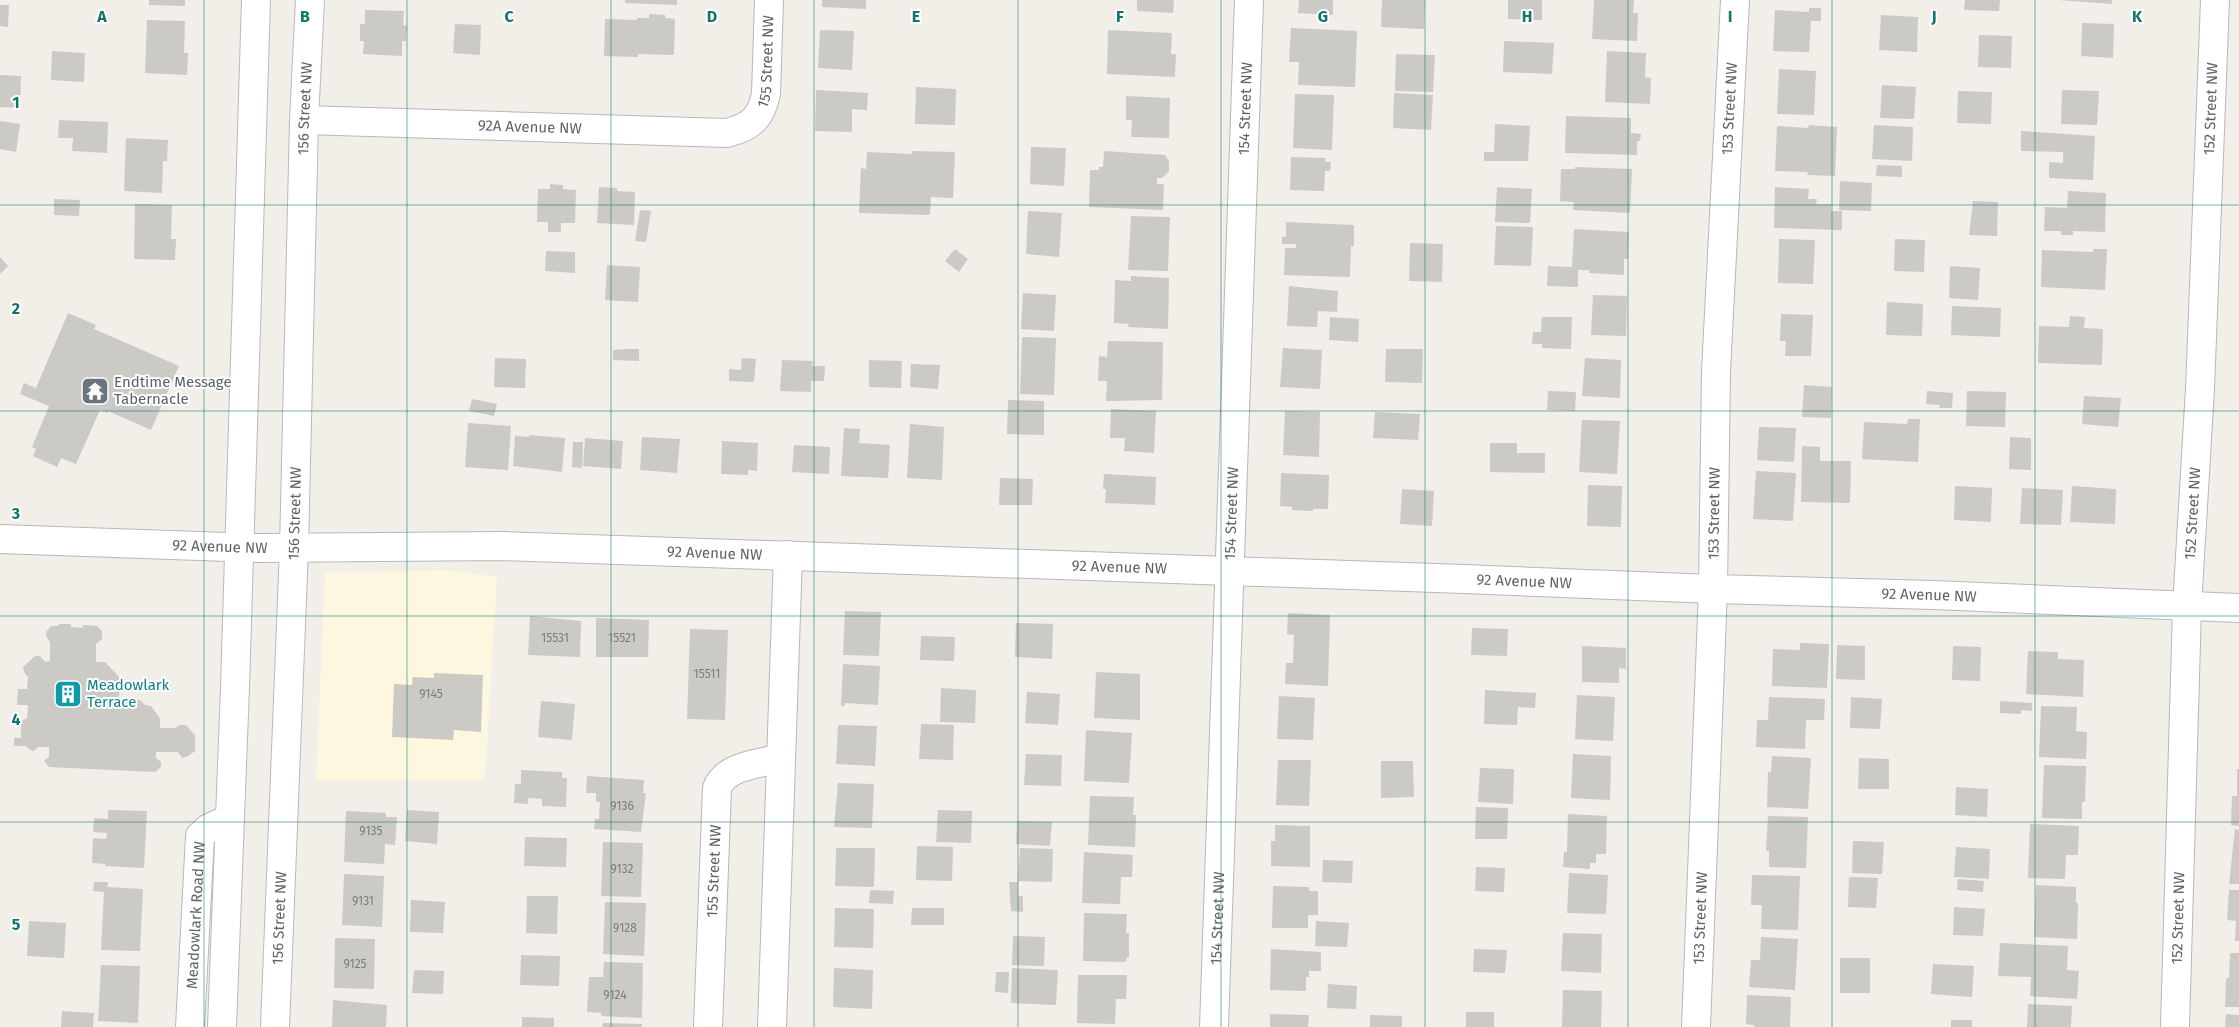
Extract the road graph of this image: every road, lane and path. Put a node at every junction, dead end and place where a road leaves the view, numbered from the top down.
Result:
1 (256, 0) edge
2 (310, 0) edge
3 (768, 0) edge
4 (1249, 0) edge
5 (1735, 0) edge
6 (2215, 0) edge
7 (304, 120) junction
8 (754, 121) joint
9 (0, 539) edge
10 (238, 547) junction
11 (294, 549) junction
12 (788, 556) junction
13 (1229, 571) junction
14 (1713, 589) junction
15 (2187, 607) junction
16 (2239, 608) edge
17 (781, 758) junction
18 (229, 819) junction
19 (190, 1027) edge
20 (222, 1027) edge
21 (275, 1027) edge
22 (708, 1027) edge
23 (772, 1027) edge
24 (1214, 1027) edge
25 (1696, 1027) edge
26 (2175, 1027) edge

1 - 10 street
2 - 7 street, 156 Street NW
3 - 8 street, 155 Street NW
4 - 13 street, 154 Street NW
5 - 14 street, 153 Street NW
6 - 15 street, 152 Street NW
7 - 8 street, 92A Avenue NW
7 - 11 street, 156 Street NW
9 - 10 street, 92 Avenue NW
10 - 11 street, 92 Avenue NW
10 - 18 street
11 - 12 street, 92 Avenue NW
11 - 21 street, 156 Street NW
12 - 13 street, 92 Avenue NW
12 - 17 street
13 - 14 street, 92 Avenue NW
13 - 24 street, 154 Street NW
14 - 15 street, 92 Avenue NW
14 - 25 street, 153 Street NW
15 - 16 street, 92 Avenue NW
15 - 26 street, 152 Street NW
17 - 22 street, 155 Street NW
17 - 23 street
18 - 19 street, Meadowlark Road NW
18 - 20 street

